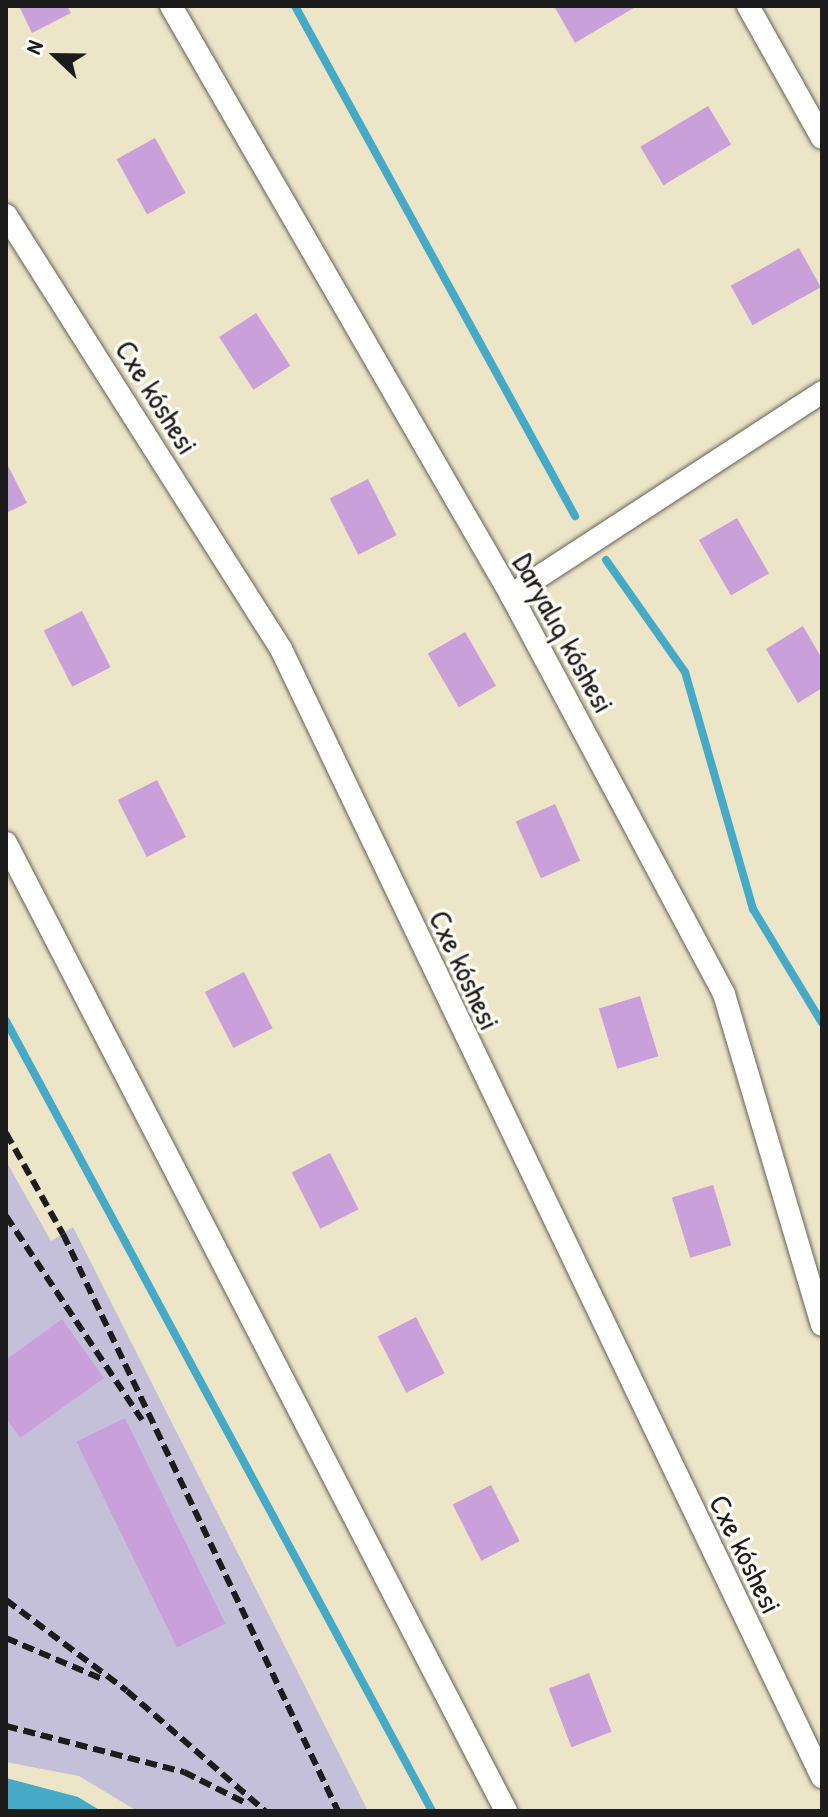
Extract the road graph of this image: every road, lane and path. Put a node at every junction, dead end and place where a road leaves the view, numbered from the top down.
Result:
1 (171, 6) edge
2 (748, 6) edge
3 (822, 138) edge
4 (6, 215) edge
5 (822, 392) edge
6 (511, 595) junction
7 (6, 843) edge
8 (822, 1325) edge
9 (822, 1777) edge
10 (506, 1811) edge

1 - 6 street, Daryalıq kóshesi
2 - 3 street
4 - 9 street, Cxe kóshesi
5 - 6 street
6 - 8 street, Daryalıq kóshesi
7 - 10 street

